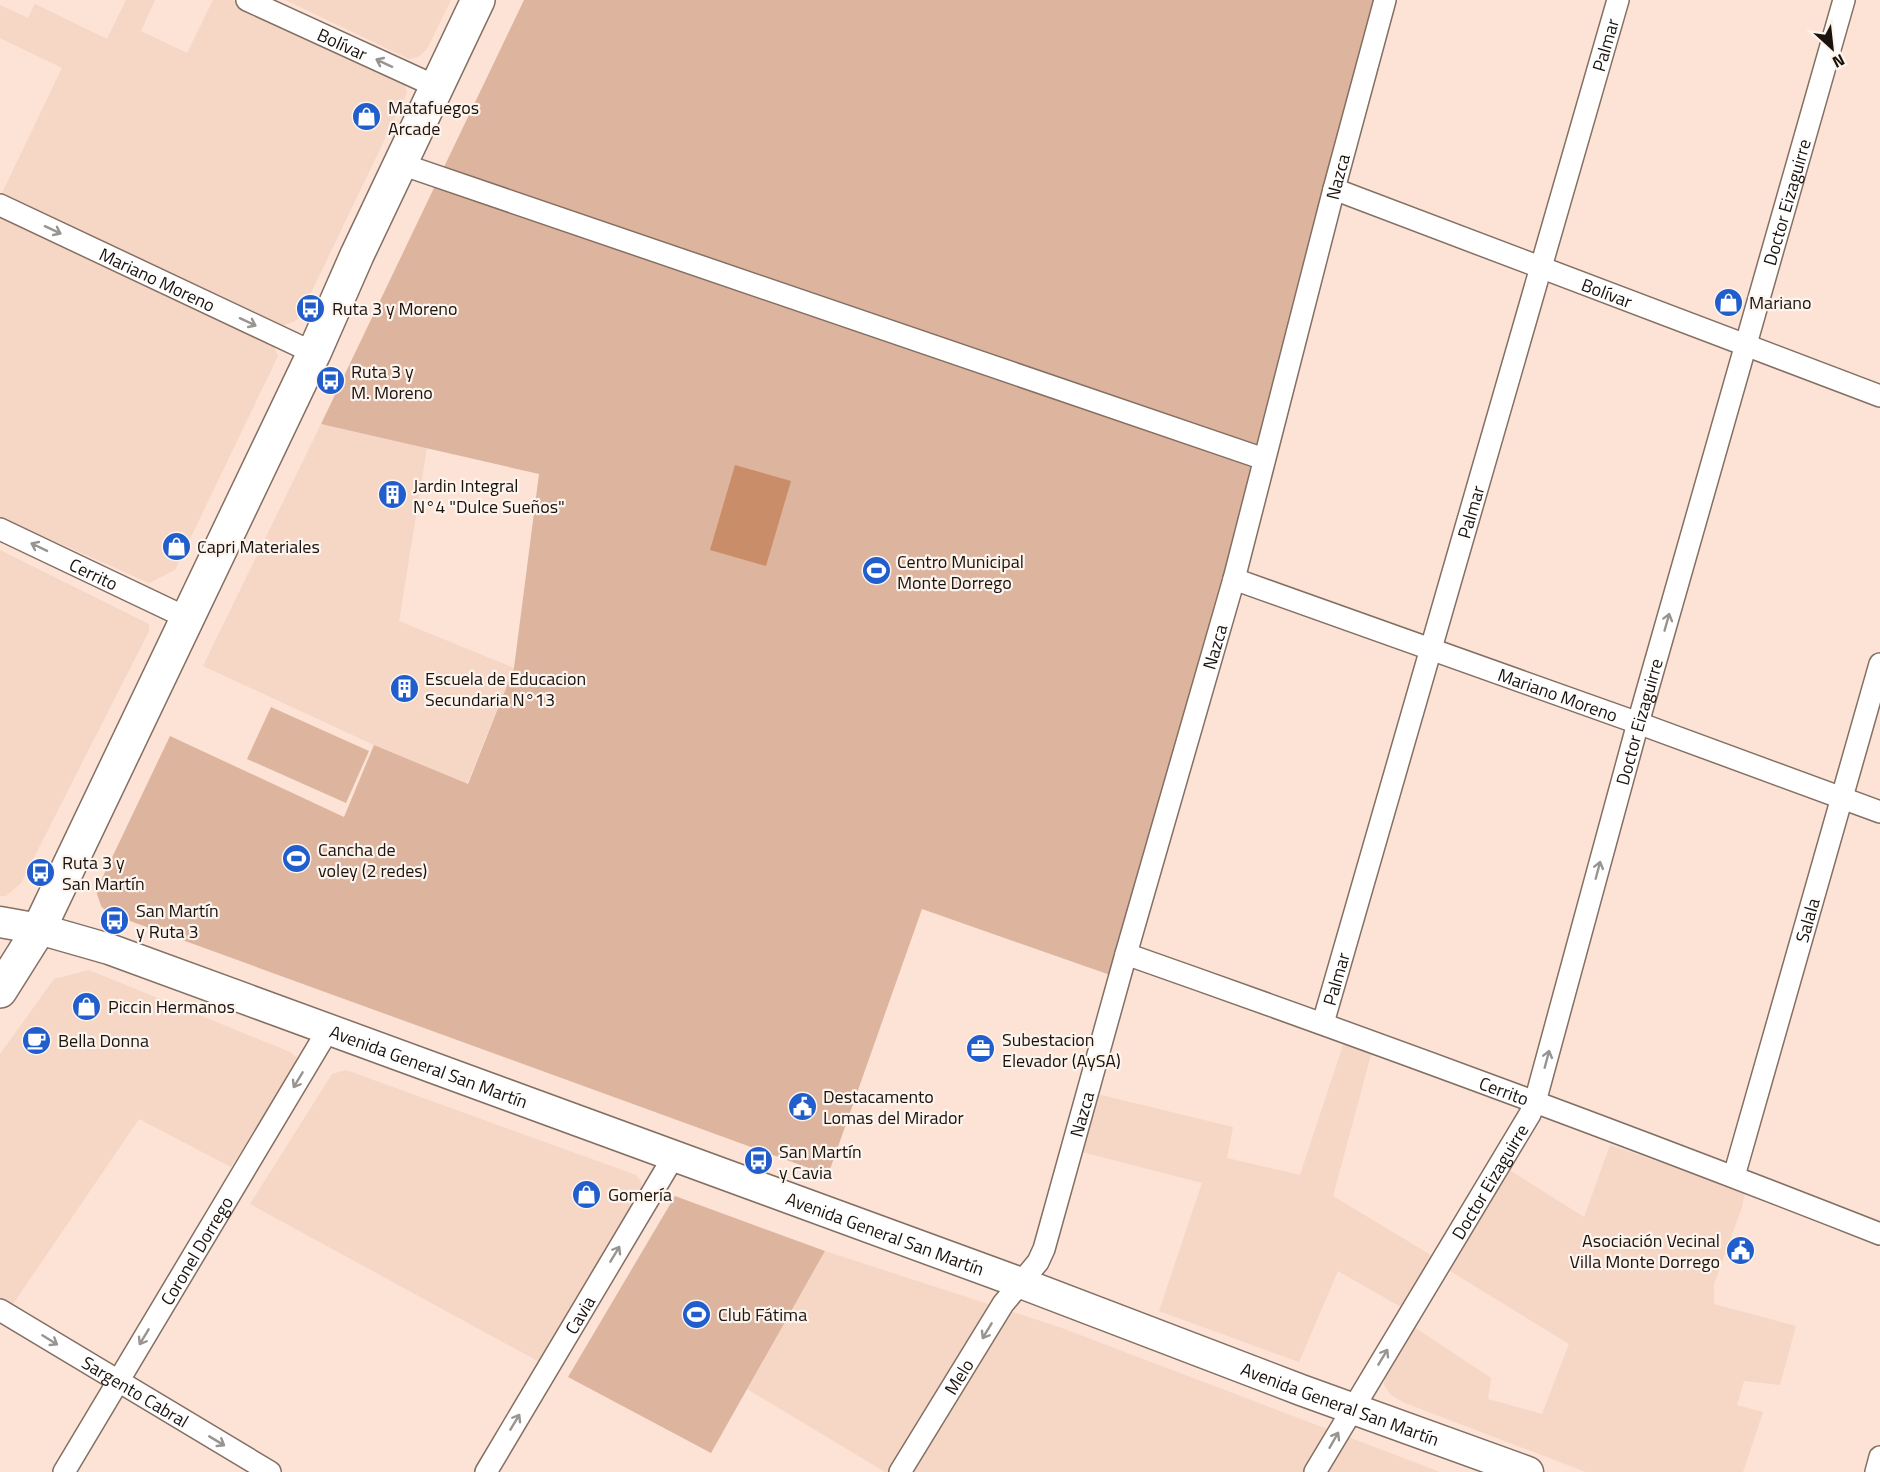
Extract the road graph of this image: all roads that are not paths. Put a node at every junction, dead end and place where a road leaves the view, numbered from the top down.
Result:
1 (247, 0) edge
2 (478, 0) edge
3 (1385, 0) edge
4 (1618, 0) edge
5 (1844, 0) edge
6 (437, 87) junction
7 (402, 164) junction
8 (1334, 189) junction
9 (0, 205) edge
10 (1541, 267) junction
11 (1746, 346) junction
12 (314, 353) junction
13 (1880, 396) edge
14 (1264, 459) junction
15 (0, 529) edge
16 (1234, 579) junction
17 (187, 618) junction
18 (1432, 649) junction
19 (1880, 664) edge
20 (1638, 723) junction
21 (1843, 798) junction
22 (1880, 812) edge
23 (0, 922) edge
24 (39, 930) junction
25 (1126, 954) junction
26 (0, 991) edge
27 (1323, 1023) junction
28 (328, 1030) junction
29 (1535, 1102) junction
30 (674, 1156) junction
31 (1734, 1176) junction
32 (1880, 1234) edge
33 (1021, 1283) junction
34 (0, 1310) edge
35 (117, 1382) junction
36 (1353, 1407) junction
37 (1880, 1457) edge
38 (910, 1468) edge
39 (64, 1472) edge
40 (270, 1472) edge
41 (486, 1472) edge
42 (1315, 1472) edge
43 (1528, 1472) edge
44 (1876, 1472) edge

6 -> 1 street, Bolívar
2 - 6 highway
3 - 8 street, Nazca
4 - 10 street, Palmar
5 - 11 street, Doctor Eizaguirre
6 - 7 highway
7 - 12 highway
7 - 14 street
8 - 10 street, Bolívar
8 - 14 street, Nazca
9 -> 12 street, Mariano Moreno
10 - 11 street, Bolívar
10 - 18 street, Palmar
11 - 13 street, Bolívar
20 -> 11 street, Doctor Eizaguirre
12 - 17 highway
14 - 16 street, Nazca
17 -> 15 street, Cerrito
16 - 18 street, Mariano Moreno
16 - 25 street, Nazca
17 - 24 highway
18 - 20 street, Mariano Moreno
18 - 27 street, Palmar
19 - 21 street, Salala
20 - 21 street, Mariano Moreno
29 -> 20 street, Doctor Eizaguirre
21 - 22 street, Mariano Moreno
21 - 31 street, Salala
23 - 24 main road, Avenida General San Martín
24 - 26 highway
24 - 28 main road, Avenida General San Martín
25 - 27 street, Cerrito
25 - 33 street, Nazca
27 - 29 street, Cerrito
28 - 30 main road, Avenida General San Martín
28 -> 35 street, Coronel Dorrego
29 - 31 street, Cerrito
36 -> 29 street, Doctor Eizaguirre
30 - 33 main road, Avenida General San Martín
41 -> 30 street, Cavia
31 - 32 street, Cerrito
33 - 36 main road, Avenida General San Martín
33 -> 38 street, Melo
34 -> 35 street, Sargento Cabral
35 - 39 street, Coronel Dorrego
35 -> 40 street, Sargento Cabral
42 -> 36 street, Doctor Eizaguirre
36 - 43 main road, Avenida General San Martín
37 - 44 street

